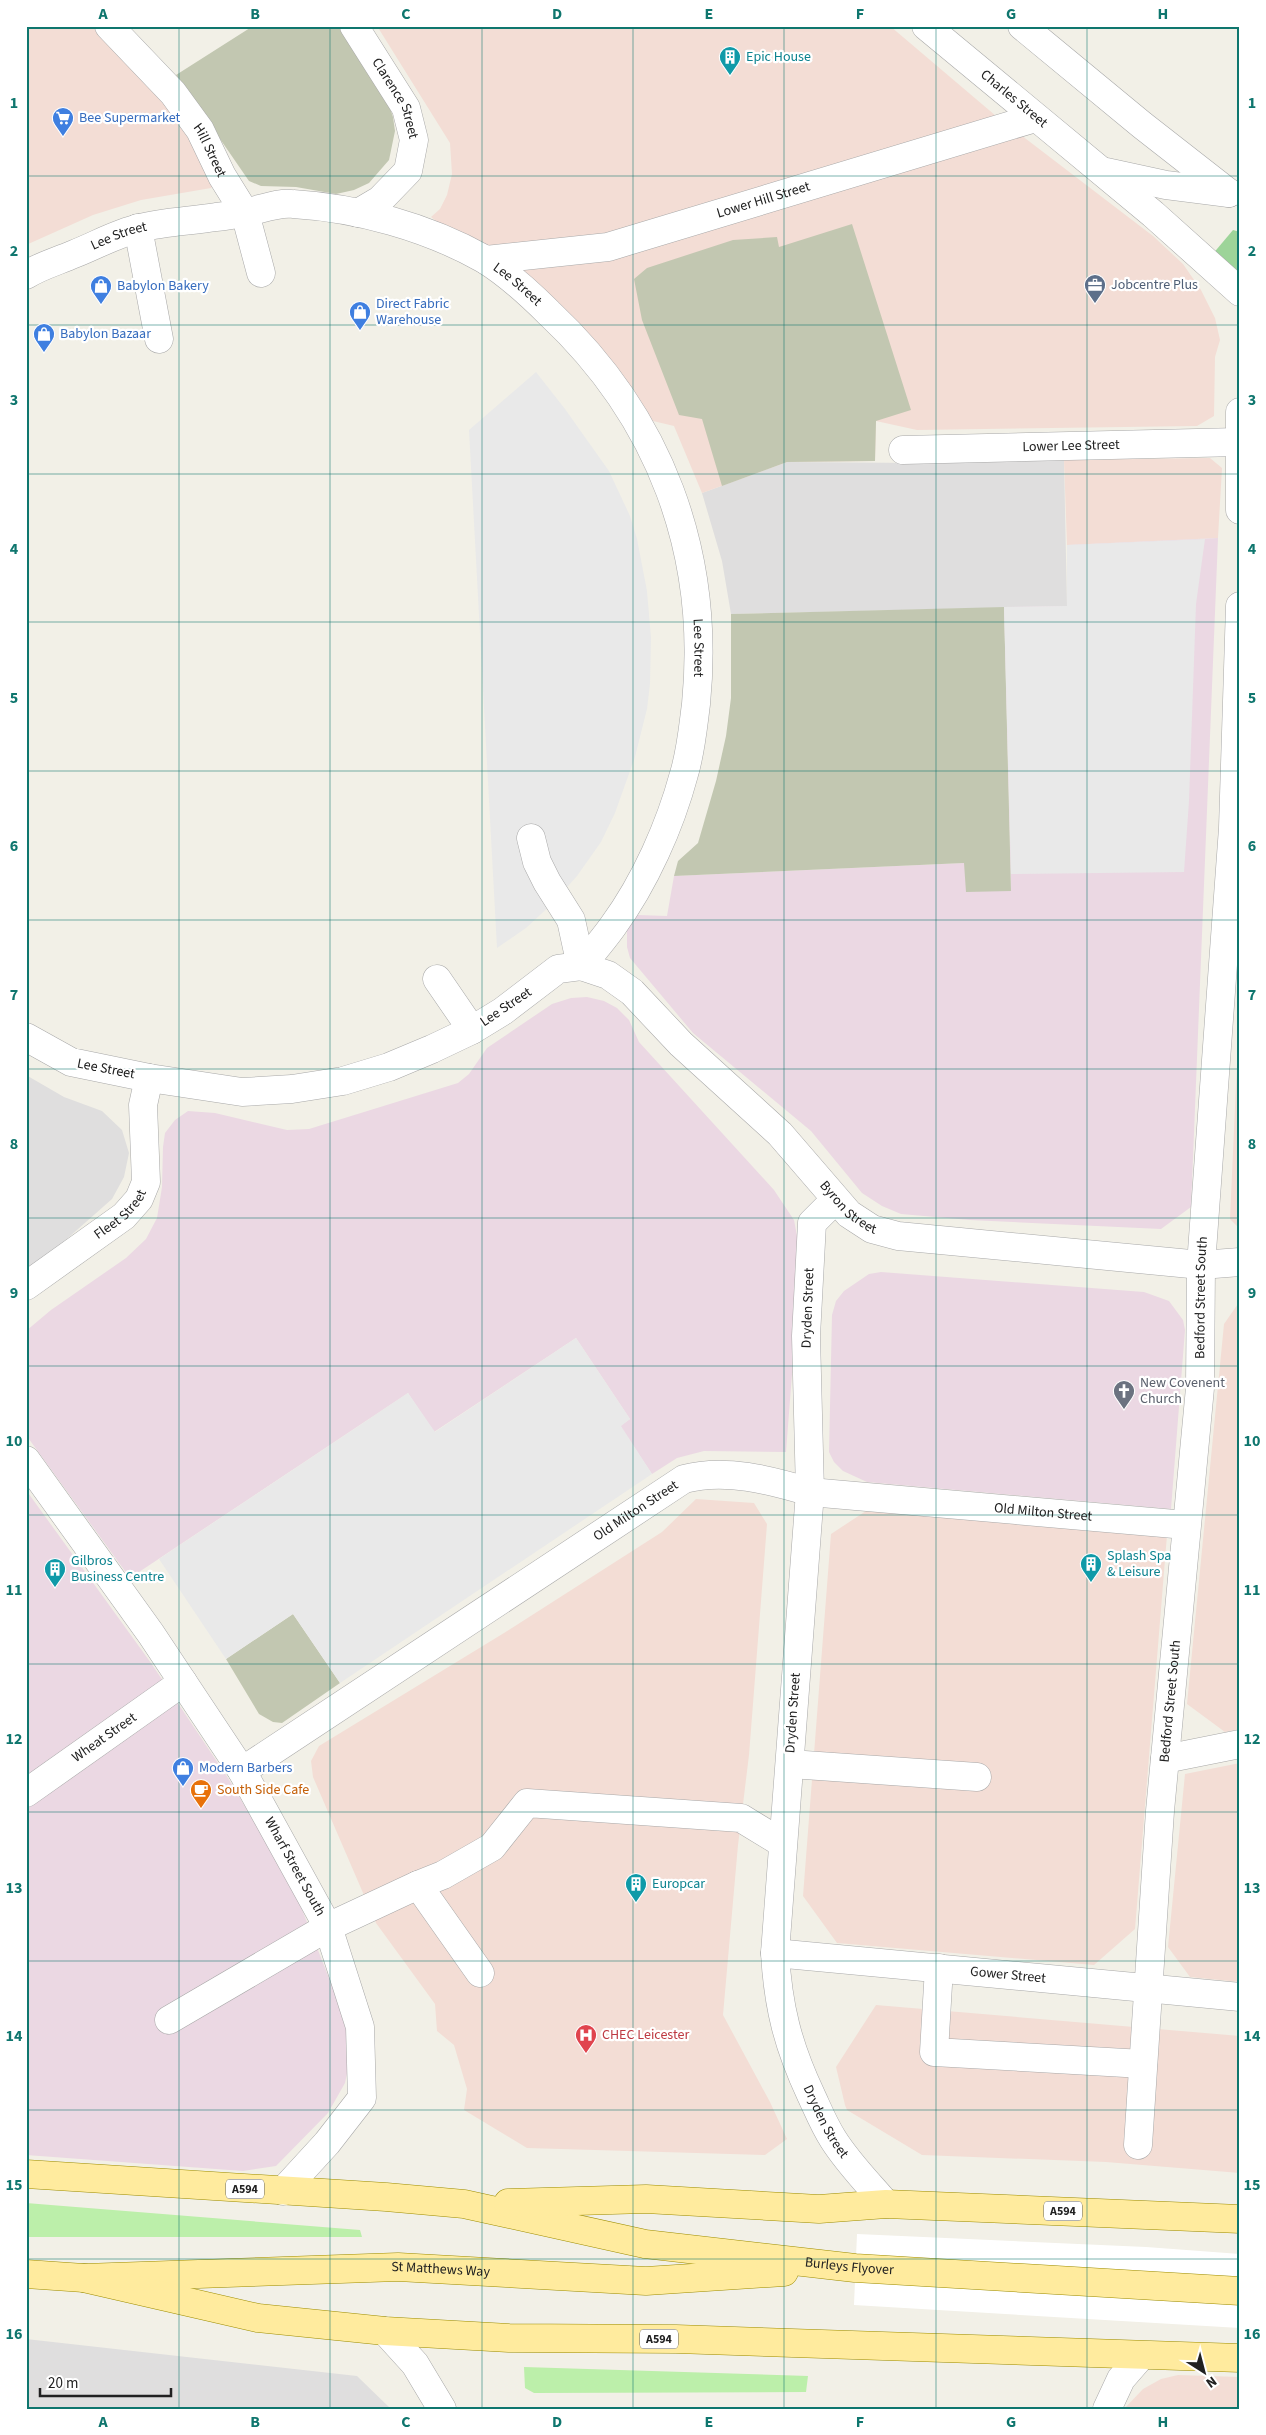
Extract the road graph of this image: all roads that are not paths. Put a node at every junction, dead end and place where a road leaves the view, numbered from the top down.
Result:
1 (109, 26) edge
2 (354, 26) edge
3 (926, 26) edge
4 (1022, 26) edge
5 (1035, 118) junction
6 (1102, 172) junction
7 (1234, 194) edge
8 (245, 213) junction
9 (358, 213) junction
10 (138, 228) junction
11 (486, 260) junction
12 (261, 273) dead end
13 (26, 275) edge
14 (1240, 292) edge
15 (158, 339) dead end
16 (1240, 412) edge
17 (1239, 442) edge
18 (903, 450) dead end
19 (1240, 510) edge
20 (1240, 606) edge
21 (531, 838) dead end
22 (581, 966) junction
23 (437, 979) dead end
24 (472, 1030) junction
25 (26, 1037) edge
26 (150, 1078) junction
27 (835, 1200) junction
28 (1240, 1262) edge
29 (1201, 1266) junction
30 (26, 1286) edge
31 (26, 1460) edge
32 (810, 1492) junction
33 (1186, 1525) junction
34 (184, 1682) junction
35 (1240, 1744) edge
36 (1165, 1759) junction
37 (790, 1764) junction
38 (242, 1771) junction
39 (976, 1777) dead end
40 (26, 1793) edge
41 (782, 1843) junction
42 (418, 1885) junction
43 (328, 1927) junction
44 (775, 1953) junction
45 (939, 1968) junction
46 (480, 1973) dead end
47 (1148, 1988) junction
48 (1240, 1997) edge
49 (169, 2020) dead end
50 (1143, 2064) junction
51 (1138, 2145) dead end
52 (26, 2174) edge
53 (283, 2191) junction
54 (464, 2204) junction
55 (886, 2204) junction
56 (1240, 2219) edge
57 (855, 2268) junction
58 (26, 2274) edge
59 (84, 2278) junction
60 (1240, 2291) edge
61 (385, 2331) junction
62 (1141, 2356) junction
63 (1240, 2358) edge
64 (442, 2409) edge
65 (1107, 2409) edge

1 - 8 street, Hill Street
2 - 9 street, Clarence Street
3 - 5 street, Charles Street
4 - 7 street
5 - 6 street, Charles Street
5 - 11 street, Lower Hill Street
6 - 7 street, Charles Street
6 - 14 street, Charles Street
8 - 9 street, Lee Street
8 - 10 street, Lee Street
8 - 12 street, Hill Street
9 - 11 street, Lee Street
10 - 13 street, Lee Street
10 - 15 street
11 - 22 street, Lee Street
16 - 17 street
17 - 18 street, Lower Lee Street
17 - 19 street
20 - 29 street, Bedford Street South
21 - 22 street
22 - 24 street, Lee Street
22 - 27 street, Byron Street
23 - 24 street
24 - 26 street, Lee Street
25 - 26 street, Lee Street
26 - 30 street, Fleet Street
27 - 29 street, Byron Street
27 - 32 street, Dryden Street
28 - 29 street, Byron Street
29 - 33 street, Bedford Street South
31 - 34 street, Wharf Street South
32 - 33 street, Old Milton Street
32 - 37 street, Dryden Street
32 - 38 street, Old Milton Street
33 - 36 street, Bedford Street South
34 - 38 street, Wharf Street South
34 - 40 street, Wheat Street
35 - 36 street
36 - 47 street, Bedford Street South
37 - 39 street
37 - 41 street, Dryden Street
38 - 43 street, Wharf Street South
41 - 42 street
41 - 44 street, Dryden Street
42 - 43 street
42 - 46 street
43 - 49 street
43 - 53 street, Wharf Street South
44 - 45 street, Gower Street
44 - 55 street, Dryden Street
45 - 47 street, Gower Street
45 - 50 street
47 - 48 street, Gower Street
47 - 50 street, Bedford Street South
50 - 51 street, Bedford Street South
52 - 53 main road, A594
53 - 54 main road, A594
54 - 55 main road, A594
54 - 57 main road, Burleys Flyover
55 - 56 main road, A594
57 - 59 main road, St Matthews Way / A594
57 - 60 main road, Burleys Flyover / A594
58 - 59 main road, St Matthews Way / A594
59 - 61 main road, A594
61 - 62 main road, A594
61 - 64 street
62 - 63 main road, A594
62 - 65 street

